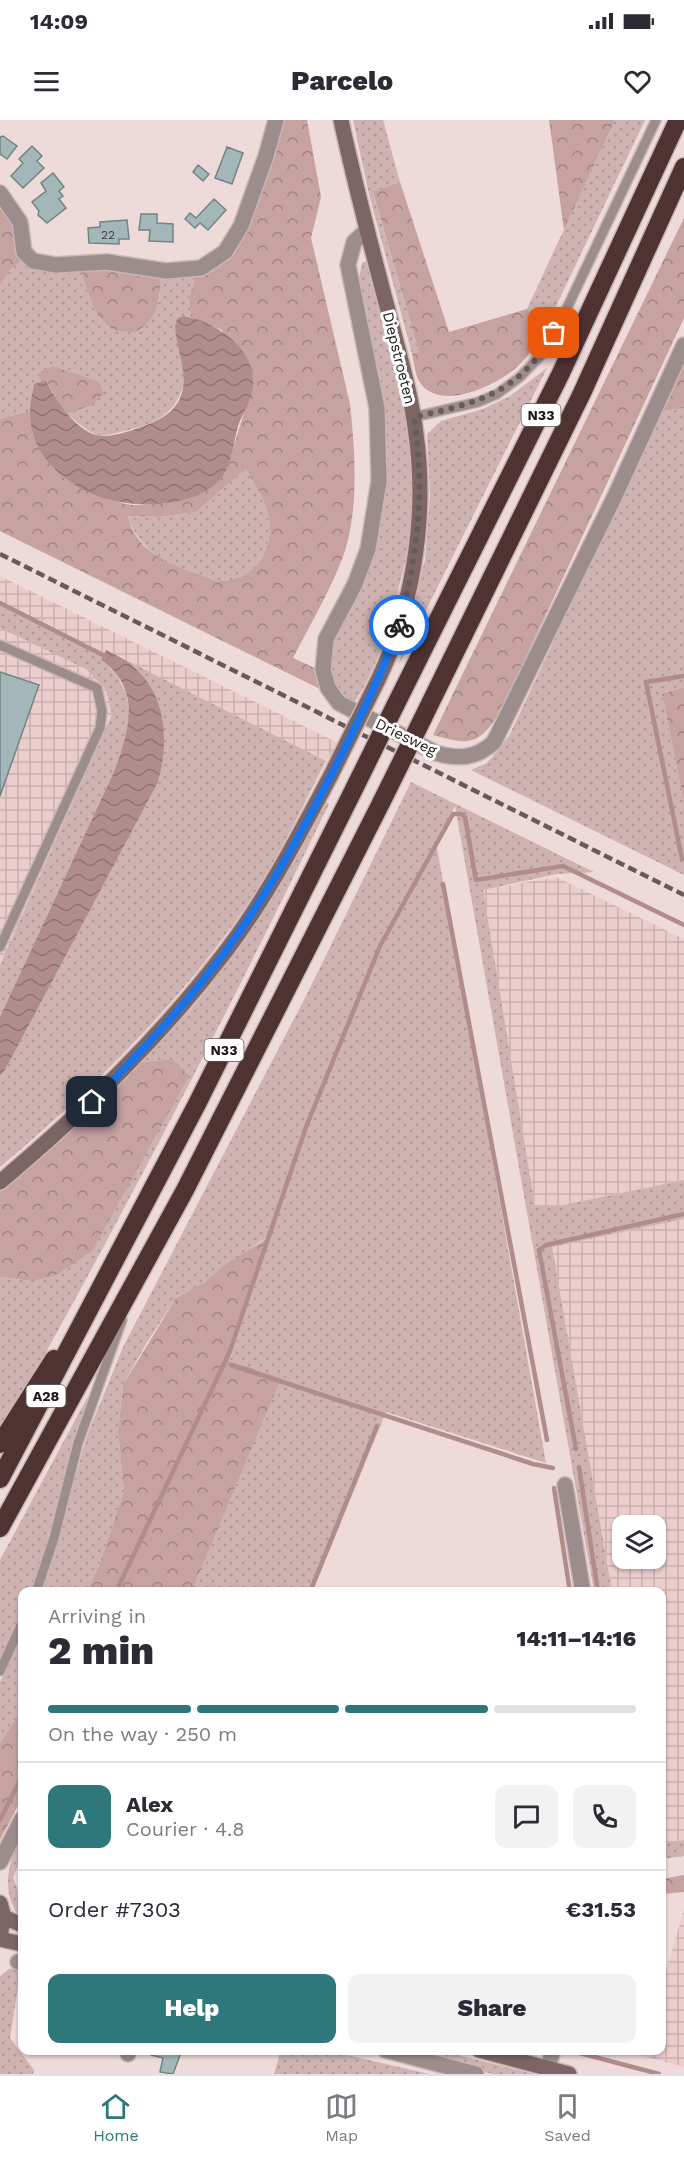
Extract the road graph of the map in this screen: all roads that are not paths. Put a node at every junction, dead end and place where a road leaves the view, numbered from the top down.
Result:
1 (276, 120) edge
2 (341, 120) edge
3 (656, 120) edge
4 (678, 120) edge
5 (684, 167) edge
6 (0, 193) edge
7 (367, 230) junction
8 (684, 345) edge
9 (414, 417) junction
10 (0, 645) edge
11 (0, 947) edge
12 (0, 1182) edge
13 (139, 1275) junction
14 (88, 1311) junction
15 (0, 1444) edge
16 (0, 1479) edge
17 (566, 1485) dead end
18 (0, 1528) edge
19 (38, 1587) edge
20 (582, 1587) edge
21 (18, 1632) edge
22 (0, 1671) edge
23 (18, 1827) edge
24 (0, 1862) edge
25 (2, 1910) edge
26 (18, 1922) edge
27 (0, 1937) edge
28 (18, 1943) edge
29 (404, 2055) edge
30 (494, 2055) edge
31 (552, 2055) edge
32 (547, 2071) edge
33 (476, 2074) edge
34 (569, 2074) edge

1 - 6 street
2 - 7 street, Diepstroeten
3 - 9 lane, N33
4 - 14 highway, N33, bridge
5 - 13 highway, N33, bridge
7 - 8 street, Driesweg
7 - 9 street, Diepstroeten
9 - 12 street, Diepstroeten, bridge
10 - 11 lane
13 - 18 highway, N33
13 - 19 lane
14 - 15 highway, N33
14 - 16 highway, A28
17 - 20 street
21 - 22 lane
23 - 24 street
25 - 26 street
25 - 27 street
27 - 28 street
29 - 33 street
30 - 32 street
31 - 32 street
32 - 34 street

